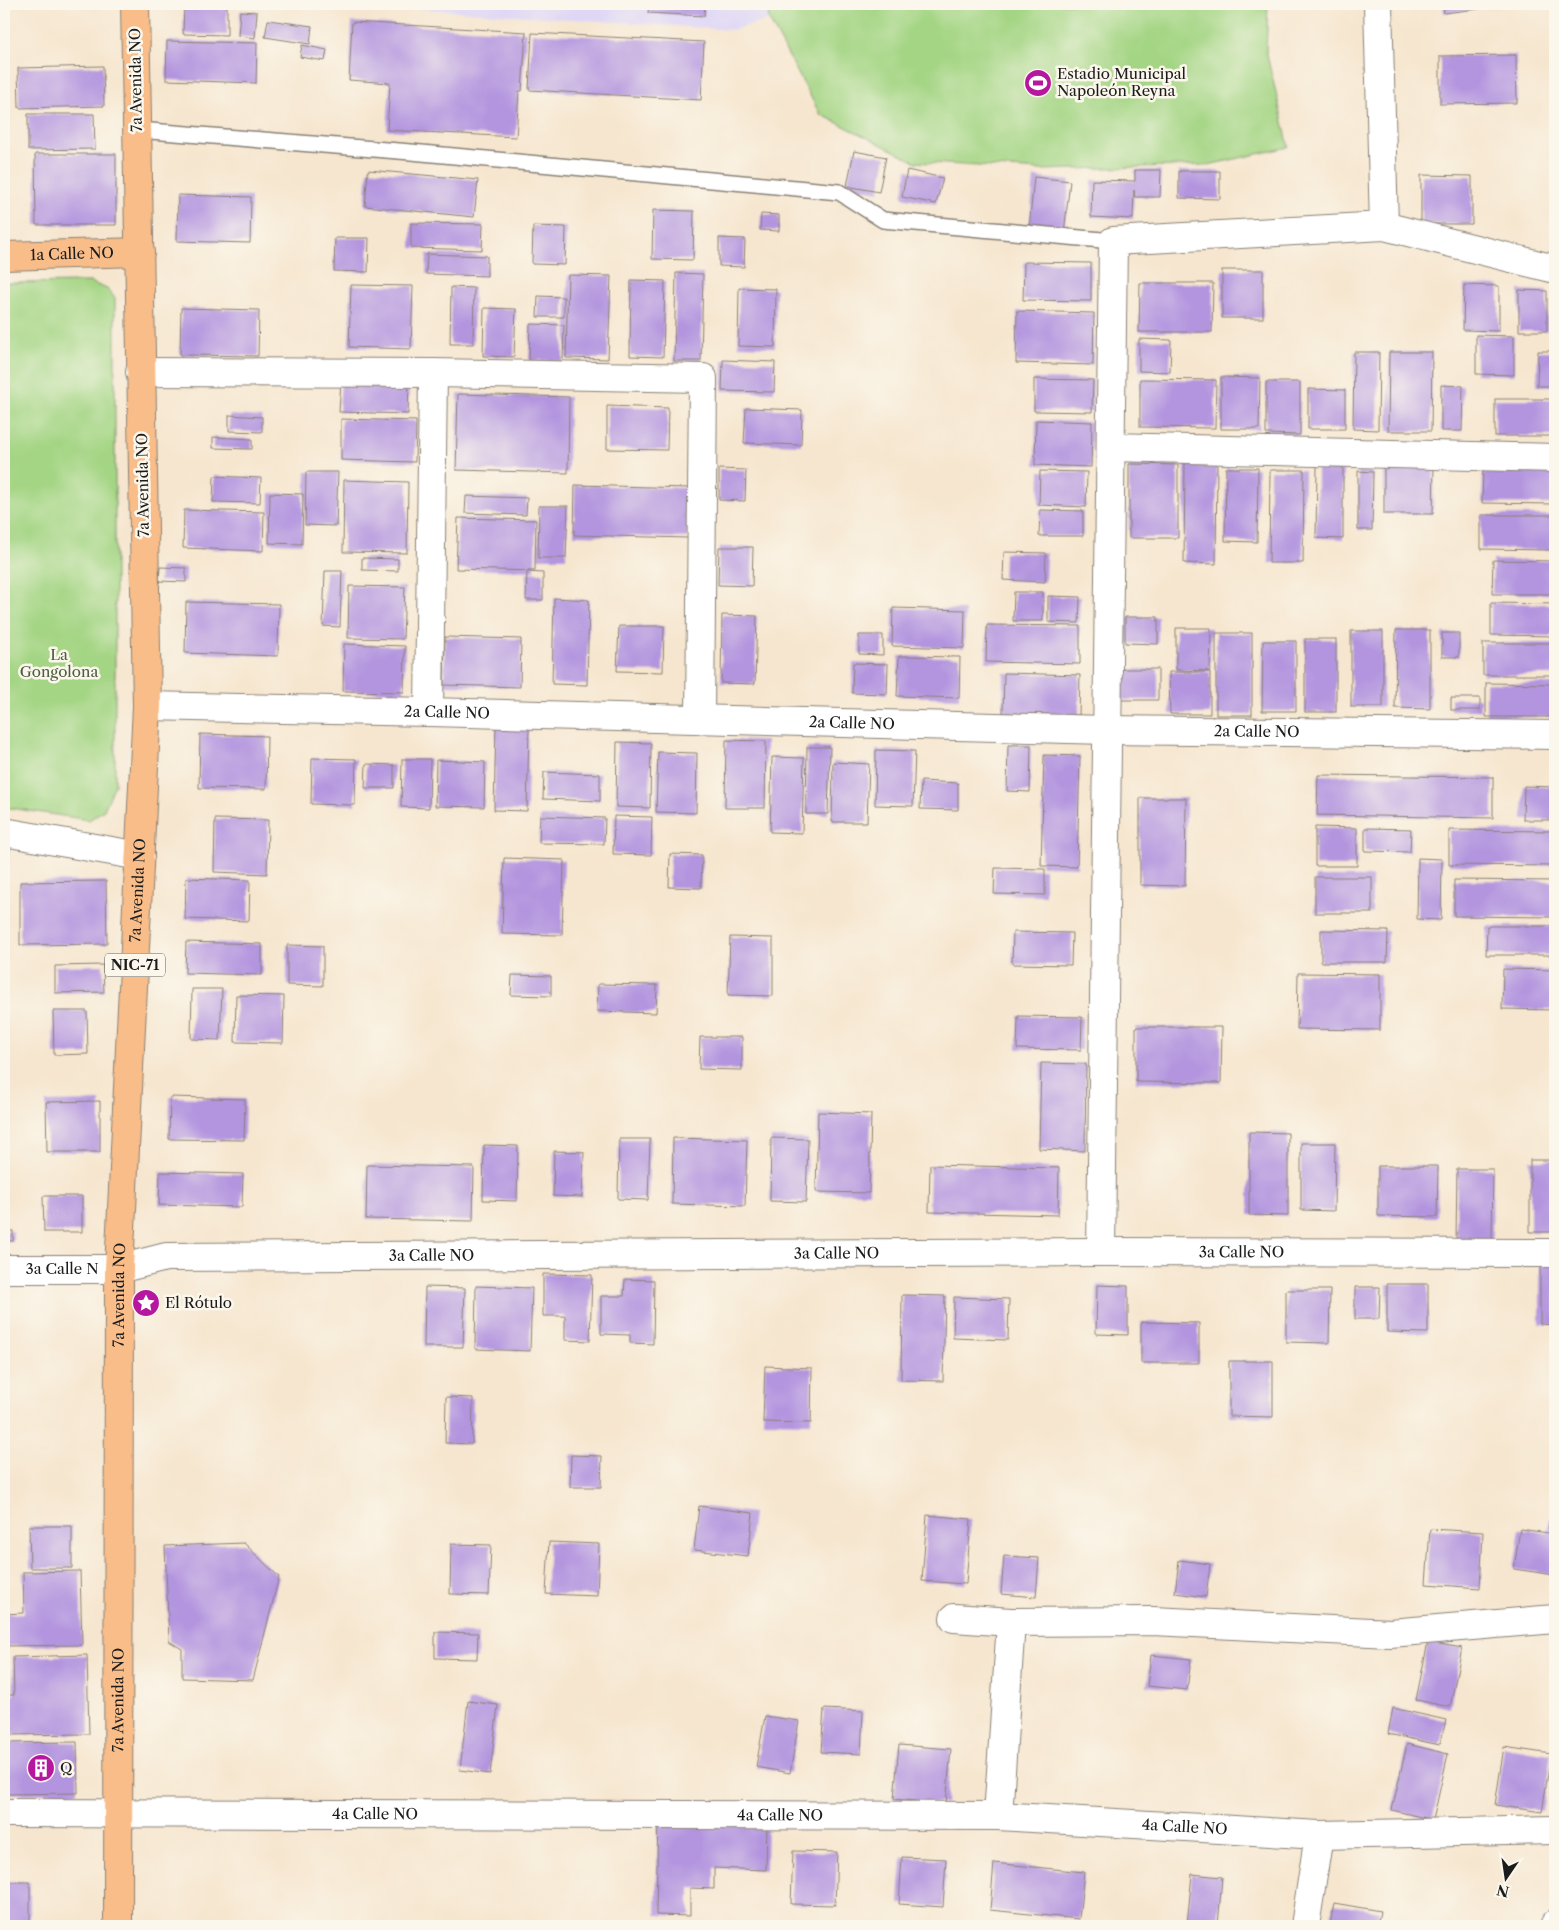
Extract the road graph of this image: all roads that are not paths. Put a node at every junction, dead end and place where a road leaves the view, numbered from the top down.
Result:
1 (135, 4) edge
2 (1378, 4) edge
3 (138, 130) junction
4 (1384, 226) junction
5 (1113, 241) junction
6 (140, 252) junction
7 (4, 256) edge
8 (1555, 269) edge
9 (140, 372) junction
10 (433, 373) junction
11 (1111, 447) junction
12 (1555, 458) edge
13 (147, 706) junction
14 (429, 712) junction
15 (700, 719) junction
16 (1107, 730) junction
17 (1555, 735) edge
18 (4, 832) edge
19 (140, 856) junction
20 (1101, 1252) junction
21 (1555, 1253) edge
22 (4, 1269) edge
23 (119, 1269) junction
24 (954, 1618) dead end
25 (1555, 1619) edge
26 (1011, 1622) junction
27 (119, 1812) junction
28 (4, 1813) edge
29 (998, 1816) junction
30 (1555, 1830) edge
31 (1319, 1835) junction
32 (118, 1926) edge
33 (1305, 1926) edge

1 - 3 highway, 7a Avenida NO / NIC-71
2 - 4 street
3 - 5 lane
3 - 6 highway, 7a Avenida NO / NIC-71
4 - 5 street
4 - 8 street
5 - 11 street
6 - 7 highway, 1a Calle NO
6 - 9 highway, 7a Avenida NO / NIC-71
9 - 10 street
9 - 13 highway, 7a Avenida NO / NIC-71
10 - 14 street
10 - 15 street
11 - 12 street
11 - 16 street
13 - 14 street, 2a Calle NO
13 - 19 highway, 7a Avenida NO / NIC-71
14 - 15 street, 2a Calle NO
15 - 16 street, 2a Calle NO
16 - 17 street, 2a Calle NO
16 - 20 street
18 - 19 street
19 - 23 highway, 7a Avenida NO / NIC-71
20 - 21 street, 3a Calle NO
20 - 23 street, 3a Calle NO
22 - 23 street, 3a Calle N
23 - 27 highway, 7a Avenida NO / NIC-71
24 - 26 street
25 - 26 street
26 - 29 street
27 - 28 street, 4a Calle NO
27 - 29 street, 4a Calle NO
27 - 32 highway, 7a Avenida NO / NIC-71
29 - 31 street, 4a Calle NO
30 - 31 street, 4a Calle NO
31 - 33 street

